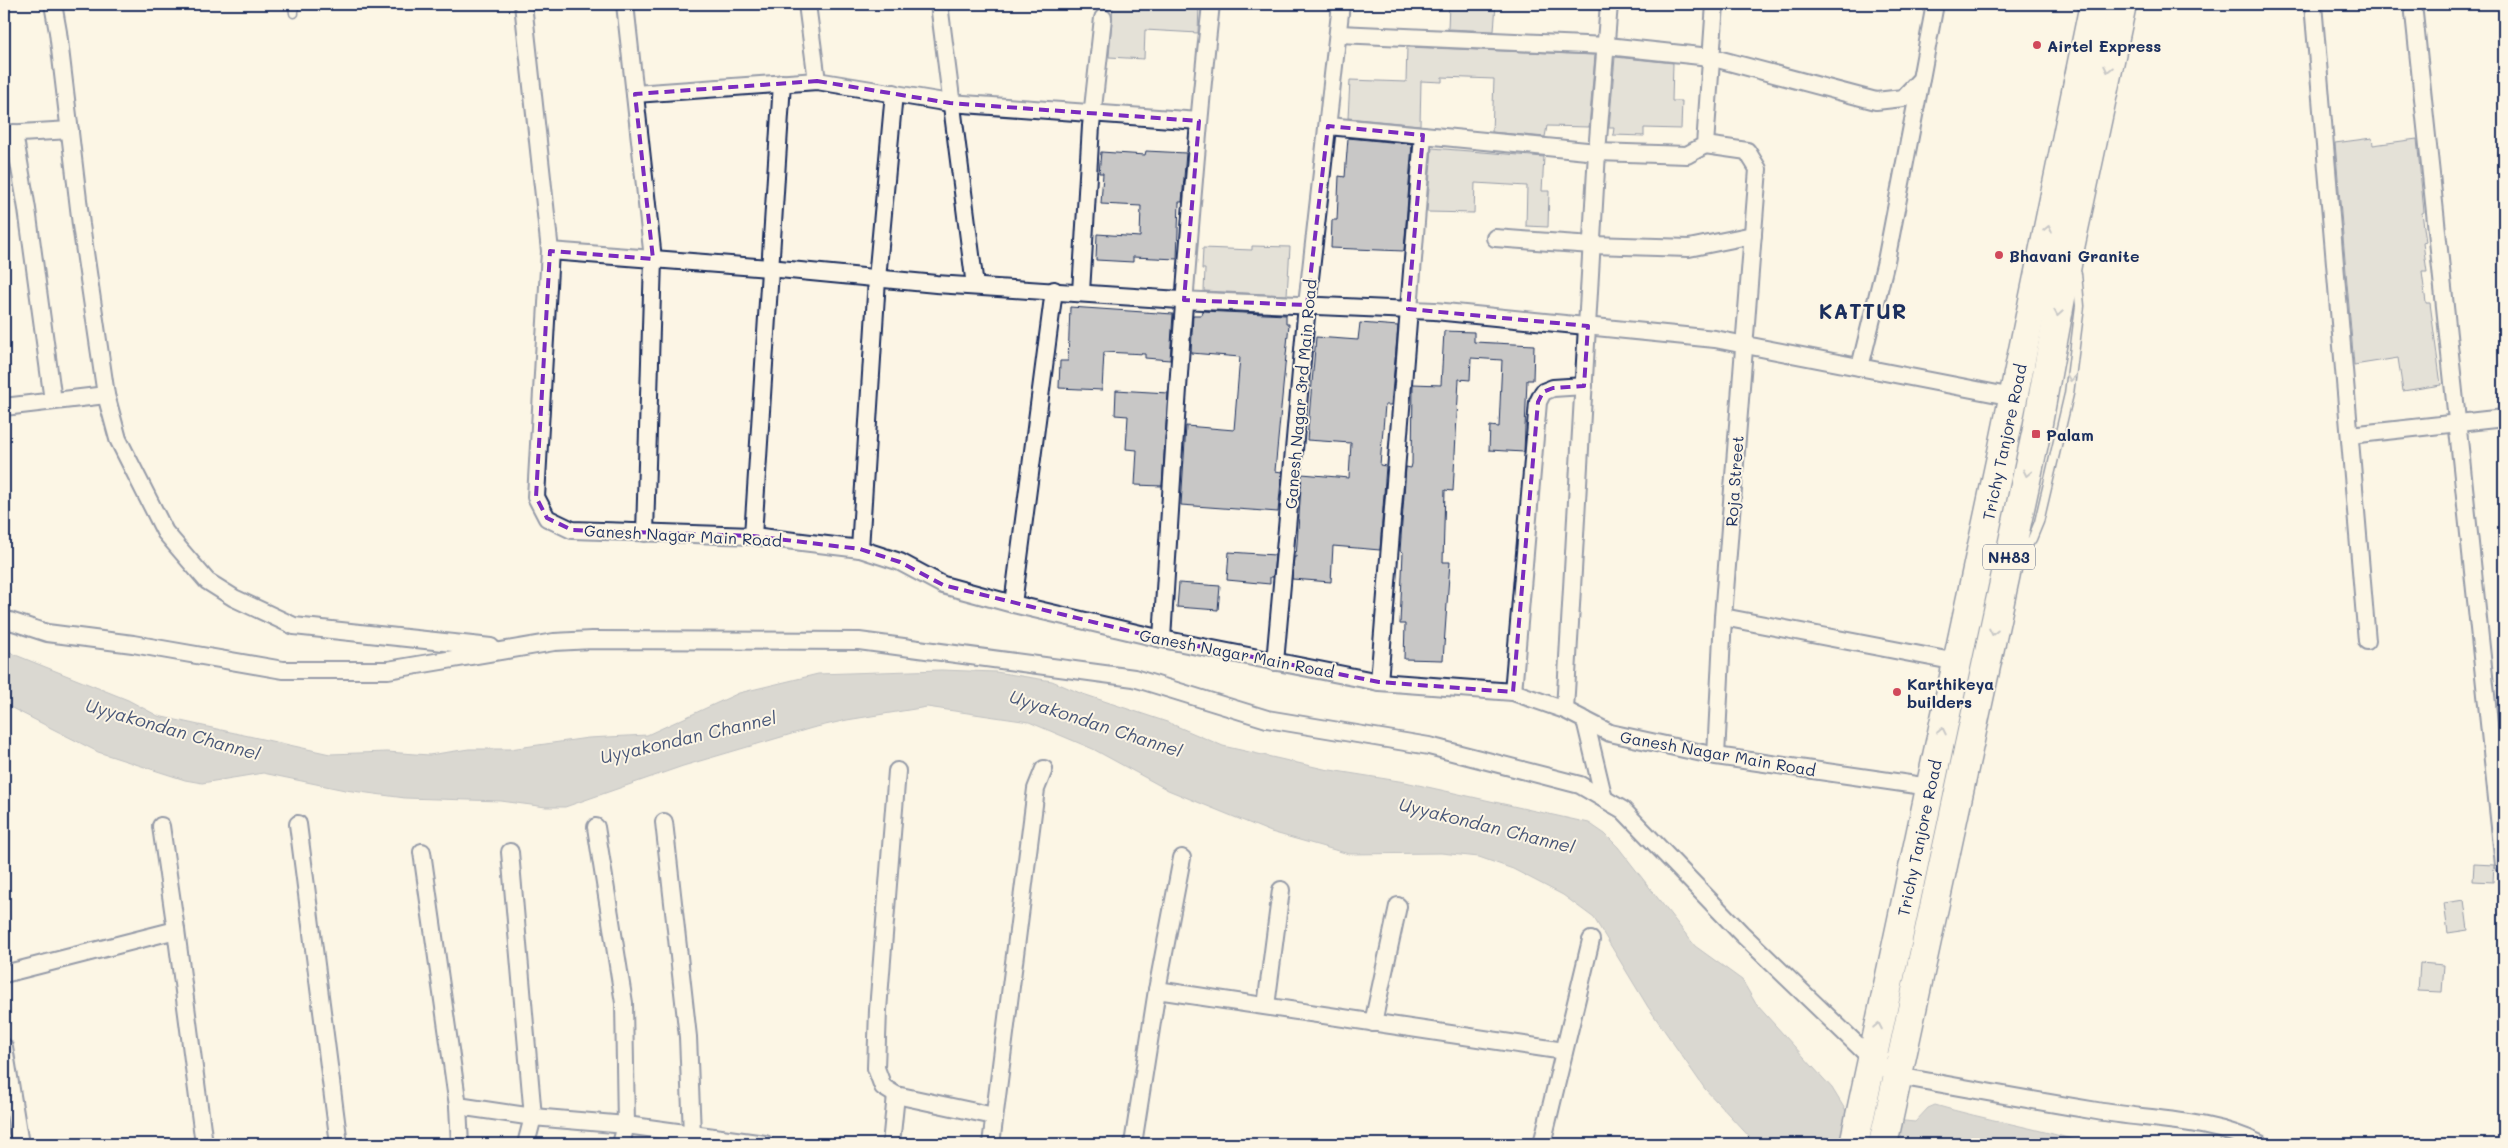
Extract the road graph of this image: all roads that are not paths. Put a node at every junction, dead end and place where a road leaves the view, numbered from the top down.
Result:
1 (53, 4) edge
2 (293, 4) edge
3 (523, 4) edge
4 (626, 4) edge
5 (807, 4) edge
6 (939, 4) edge
7 (1212, 4) edge
8 (1341, 4) edge
9 (1609, 4) edge
10 (1715, 4) edge
11 (1936, 4) edge
12 (2094, 4) edge
13 (2122, 4) edge
14 (2313, 4) edge
15 (2413, 4) edge
16 (294, 13) dead end
17 (1103, 18) dead end
18 (1339, 34) junction
19 (1607, 46) junction
20 (1710, 58) junction
21 (1921, 79) junction
22 (817, 81) junction
23 (782, 83) junction
24 (894, 93) junction
25 (635, 94) junction
26 (950, 103) junction
27 (1093, 112) junction
28 (1198, 121) junction
29 (1328, 126) junction
30 (70, 130) junction
31 (9, 134) edge
32 (1423, 135) junction
33 (1705, 145) junction
34 (1597, 152) junction
35 (1752, 235) junction
36 (1495, 238) dead end
37 (1592, 246) junction
38 (550, 251) junction
39 (653, 259) junction
40 (769, 268) junction
41 (877, 279) junction
42 (974, 286) junction
43 (1054, 290) junction
44 (1081, 292) junction
45 (1184, 300) junction
46 (1307, 305) junction
47 (1408, 309) junction
48 (1588, 326) junction
49 (1744, 345) junction
50 (1860, 367) junction
51 (1584, 386) junction
52 (106, 395) junction
53 (2013, 398) junction
54 (52, 401) junction
55 (4, 407) edge
56 (2504, 418) edge
57 (2457, 424) junction
58 (2350, 436) junction
59 (645, 533) junction
60 (753, 536) junction
61 (860, 549) junction
62 (1013, 604) junction
63 (1723, 617) junction
64 (4, 619) edge
65 (1162, 639) junction
66 (2367, 641) dead end
67 (513, 650) junction
68 (1275, 662) junction
69 (1957, 662) junction
70 (1380, 682) junction
71 (1513, 692) junction
72 (1565, 710) junction
73 (1584, 720) junction
74 (1716, 756) junction
75 (1044, 769) dead end
76 (897, 771) dead end
77 (1930, 788) junction
78 (1604, 799) junction
79 (2502, 816) edge
80 (664, 822) dead end
81 (298, 824) dead end
82 (161, 826) dead end
83 (596, 827) dead end
84 (422, 852) dead end
85 (510, 852) dead end
86 (1182, 858) dead end
87 (2504, 865) edge
88 (1281, 890) dead end
89 (1398, 906) dead end
90 (176, 930) junction
91 (1591, 940) dead end
92 (4, 974) edge
93 (1157, 990) junction
94 (1266, 1006) junction
95 (1373, 1022) junction
96 (4, 1047) edge
97 (1564, 1051) junction
98 (1872, 1059) junction
99 (1898, 1076) junction
100 (896, 1095) junction
101 (458, 1106) junction
102 (994, 1116) junction
103 (533, 1117) junction
104 (626, 1125) junction
105 (691, 1139) edge
106 (20, 1144) edge
107 (204, 1144) edge
108 (340, 1144) edge
109 (460, 1144) edge
110 (526, 1144) edge
111 (621, 1144) edge
112 (754, 1144) edge
113 (892, 1144) edge
114 (991, 1144) edge
115 (1133, 1144) edge
116 (1542, 1144) edge
117 (1854, 1144) edge
118 (1882, 1144) edge
119 (2260, 1144) edge

1 - 30 street
2 - 16 lane
3 - 38 street
4 - 25 street
5 - 22 street
6 - 26 street
7 - 28 street
8 - 18 street, Ganesh Nagar 3rd Main Road
9 - 19 street
10 - 20 street
11 - 21 street
53 -> 12 highway, Trichy Tanjore Road / NH83
13 -> 99 highway, Trichy Tanjore Road / NH83
14 - 58 street
15 - 57 street
17 - 27 street
18 - 19 street
18 - 29 street, Ganesh Nagar 3rd Main Road
19 - 20 street
19 - 34 street
20 - 21 street
20 - 33 street
21 - 50 street
22 - 23 street
22 - 24 street
23 - 25 street
23 - 40 street
24 - 26 street
24 - 41 street
25 - 39 street
26 - 27 street
26 - 42 street
27 - 28 street
27 - 44 street
28 - 45 street
29 - 32 street
29 - 46 street, Ganesh Nagar 3rd Main Road
30 - 31 street
30 - 52 street
31 - 54 street
32 - 34 street
32 - 47 street
33 - 34 street
33 - 35 street, Roja Street
34 - 37 street
35 - 37 street
35 - 49 street, Roja Street
36 - 37 street
37 - 48 street
38 - 39 street
38 - 59 street, Ganesh Nagar Main Road
39 - 40 street
39 - 59 street
40 - 41 street
40 - 60 street
41 - 42 street
41 - 61 street
42 - 43 street
43 - 44 street
43 - 62 street
44 - 45 street
45 - 46 street
45 - 65 street
46 - 47 street
46 - 68 street, Ganesh Nagar 3rd Main Road
47 - 48 street
47 - 70 street
48 - 49 street
48 - 51 street
49 - 50 street
49 - 63 street, Roja Street
50 - 53 street
51 - 71 street
51 - 72 street
52 - 54 street
52 - 67 street
53 - 69 highway, Trichy Tanjore Road / NH83
54 - 55 street
56 - 57 street
57 - 58 street
57 - 79 street
58 - 66 street
59 - 60 street, Ganesh Nagar Main Road
60 - 61 street, Ganesh Nagar Main Road
61 - 62 street, Ganesh Nagar Main Road
62 - 65 street, Ganesh Nagar Main Road
63 - 69 street
63 - 74 street, Roja Street
64 - 67 street
65 - 68 street, Ganesh Nagar Main Road
67 - 78 street
68 - 70 street, Ganesh Nagar Main Road
77 -> 69 highway, Trichy Tanjore Road / NH83
70 - 71 street, Ganesh Nagar Main Road
71 - 72 street, Ganesh Nagar Main Road
72 - 73 street, Ganesh Nagar Main Road
73 - 74 street, Ganesh Nagar Main Road
73 - 78 street
74 - 77 street, Ganesh Nagar Main Road
75 - 102 street
76 - 100 street
98 -> 77 highway, Trichy Tanjore Road / NH83
78 - 98 street
79 - 87 street
80 - 105 street
81 - 108 street
82 - 90 street
83 - 104 street
84 - 101 street
85 - 103 street
86 - 93 street
88 - 94 street
89 - 95 street
90 - 92 street
90 - 107 street
91 - 97 street
93 - 94 street
93 - 115 street
94 - 95 street
95 - 97 street
96 - 106 street
97 - 116 street
98 - 99 street
98 - 117 highway, Trichy Tanjore Road / NH83
99 - 118 highway, Trichy Tanjore Road / NH83
99 - 119 street
100 - 102 street
100 - 113 street
101 - 103 street
101 - 109 street
102 - 114 street
103 - 104 street
103 - 110 street
104 - 105 street
104 - 111 street
105 - 112 street

